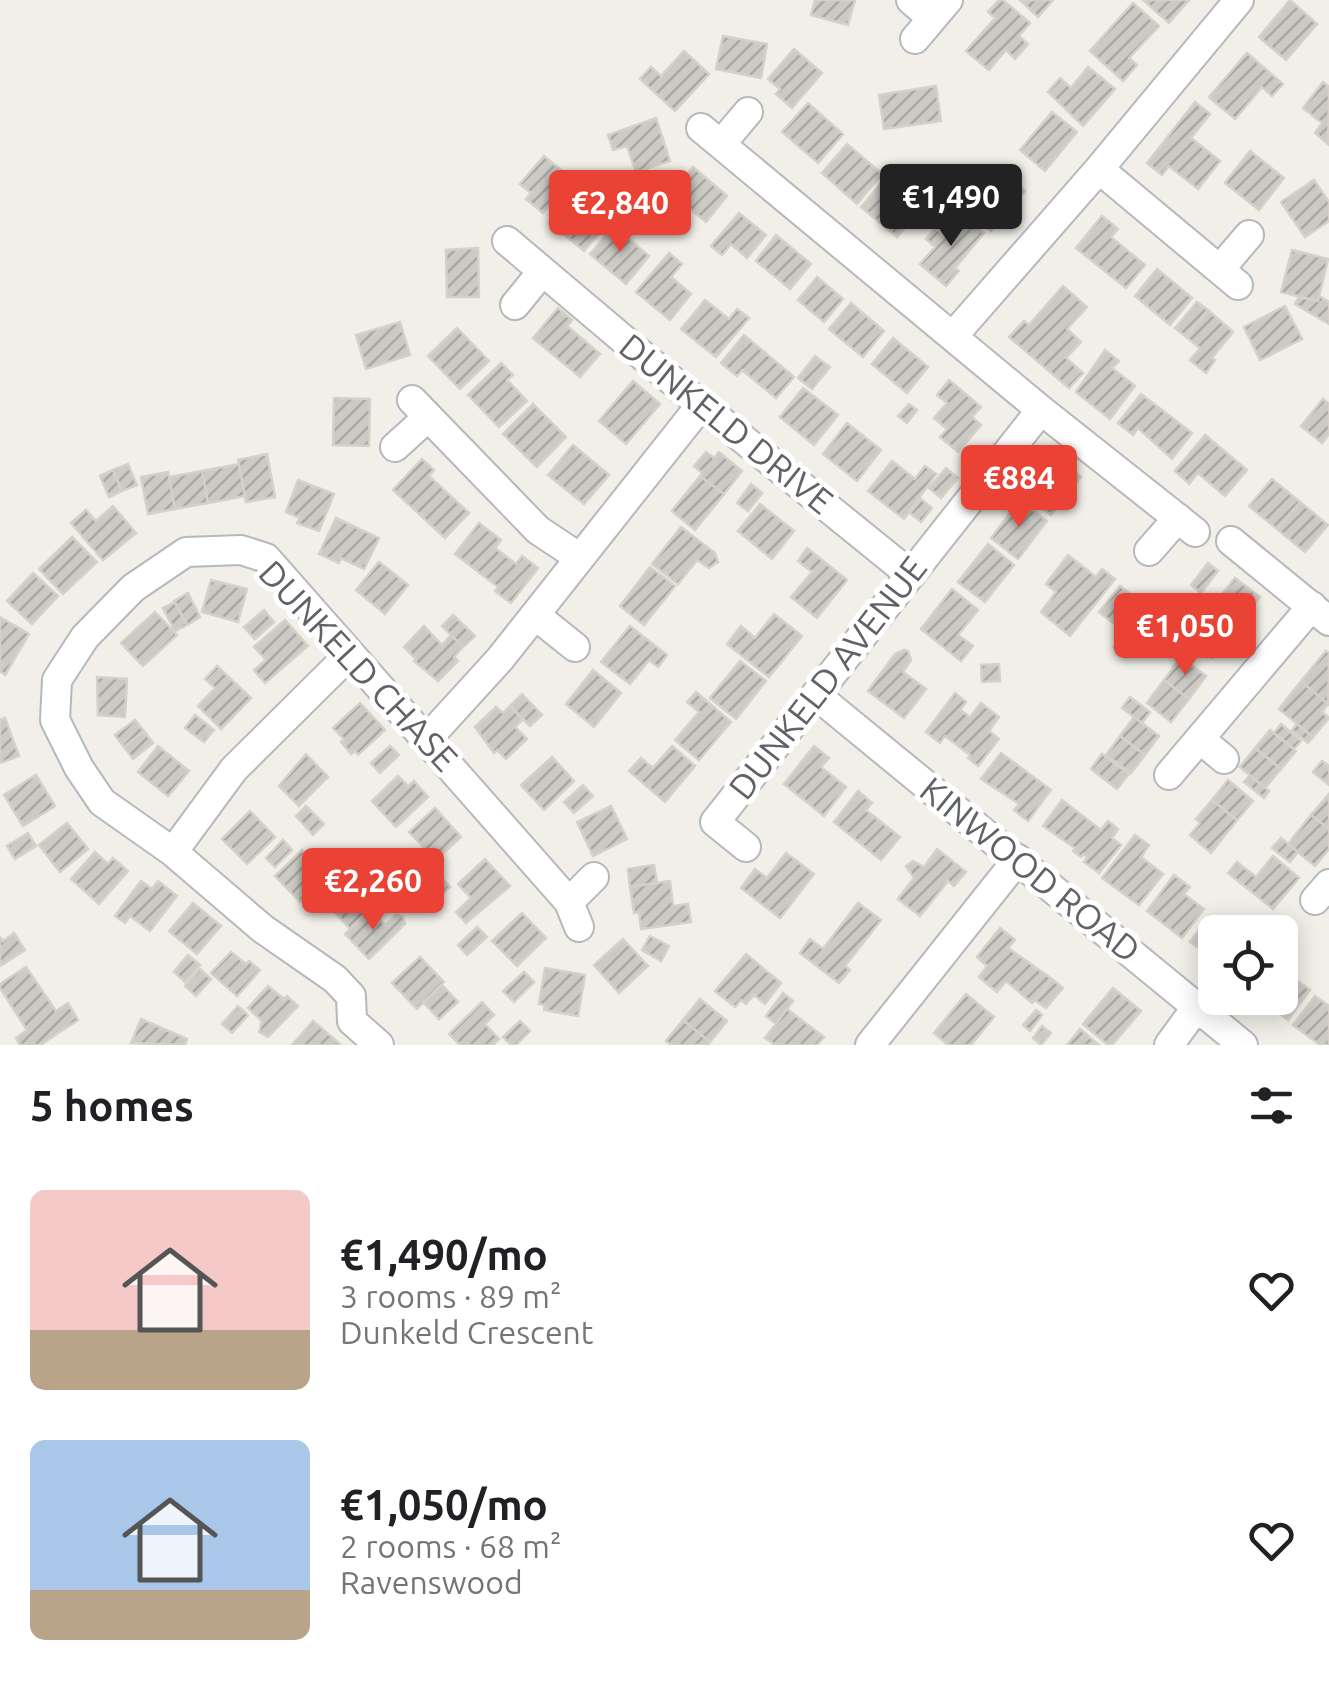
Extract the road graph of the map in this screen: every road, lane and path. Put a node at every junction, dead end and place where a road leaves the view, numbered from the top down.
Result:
1 (1239, 0) edge
2 (748, 112) dead end
3 (1099, 168) junction
4 (1248, 235) dead end
5 (506, 241) dead end
6 (542, 272) junction
7 (515, 305) dead end
8 (953, 336) junction
9 (701, 406) junction
10 (1042, 410) junction
11 (395, 446) dead end
12 (1230, 541) dead end
13 (1150, 551) dead end
14 (580, 558) junction
15 (911, 575) junction
16 (1320, 613) edge
17 (535, 615) junction
18 (575, 647) dead end
19 (350, 654) junction
20 (816, 695) junction
21 (428, 738) junction
22 (1200, 739) junction
23 (1224, 759) dead end
24 (1170, 775) dead end
25 (746, 847) dead end
26 (173, 852) junction
27 (1018, 859) junction
28 (594, 877) dead end
29 (1196, 1008) junction
30 (379, 1045) edge
31 (870, 1045) edge
32 (1169, 1045) edge
33 (1243, 1045) edge

1 - 3 street
2 - 8 street
3 - 4 street
3 - 8 street
5 - 6 street, DUNKELD DRIVE
6 - 7 street
6 - 9 street, DUNKELD DRIVE
8 - 10 street
9 - 14 street
9 - 15 street, DUNKELD DRIVE
10 - 13 street
10 - 15 street, DUNKELD AVENUE
11 - 14 street
12 - 16 street
14 - 17 street
15 - 20 street, DUNKELD AVENUE
16 - 22 street
17 - 18 street
17 - 21 street
19 - 21 street, DUNKELD CHASE
19 - 26 street
19 - 26 street, DUNKELD CHASE
20 - 25 street, DUNKELD AVENUE
20 - 27 street, KINWOOD ROAD
21 - 28 street, DUNKELD CHASE
22 - 23 street
22 - 24 street
26 - 30 street, DUNKELD CHASE
27 - 29 street, KINWOOD ROAD
27 - 31 street
29 - 32 street
29 - 33 street, KINWOOD ROAD

